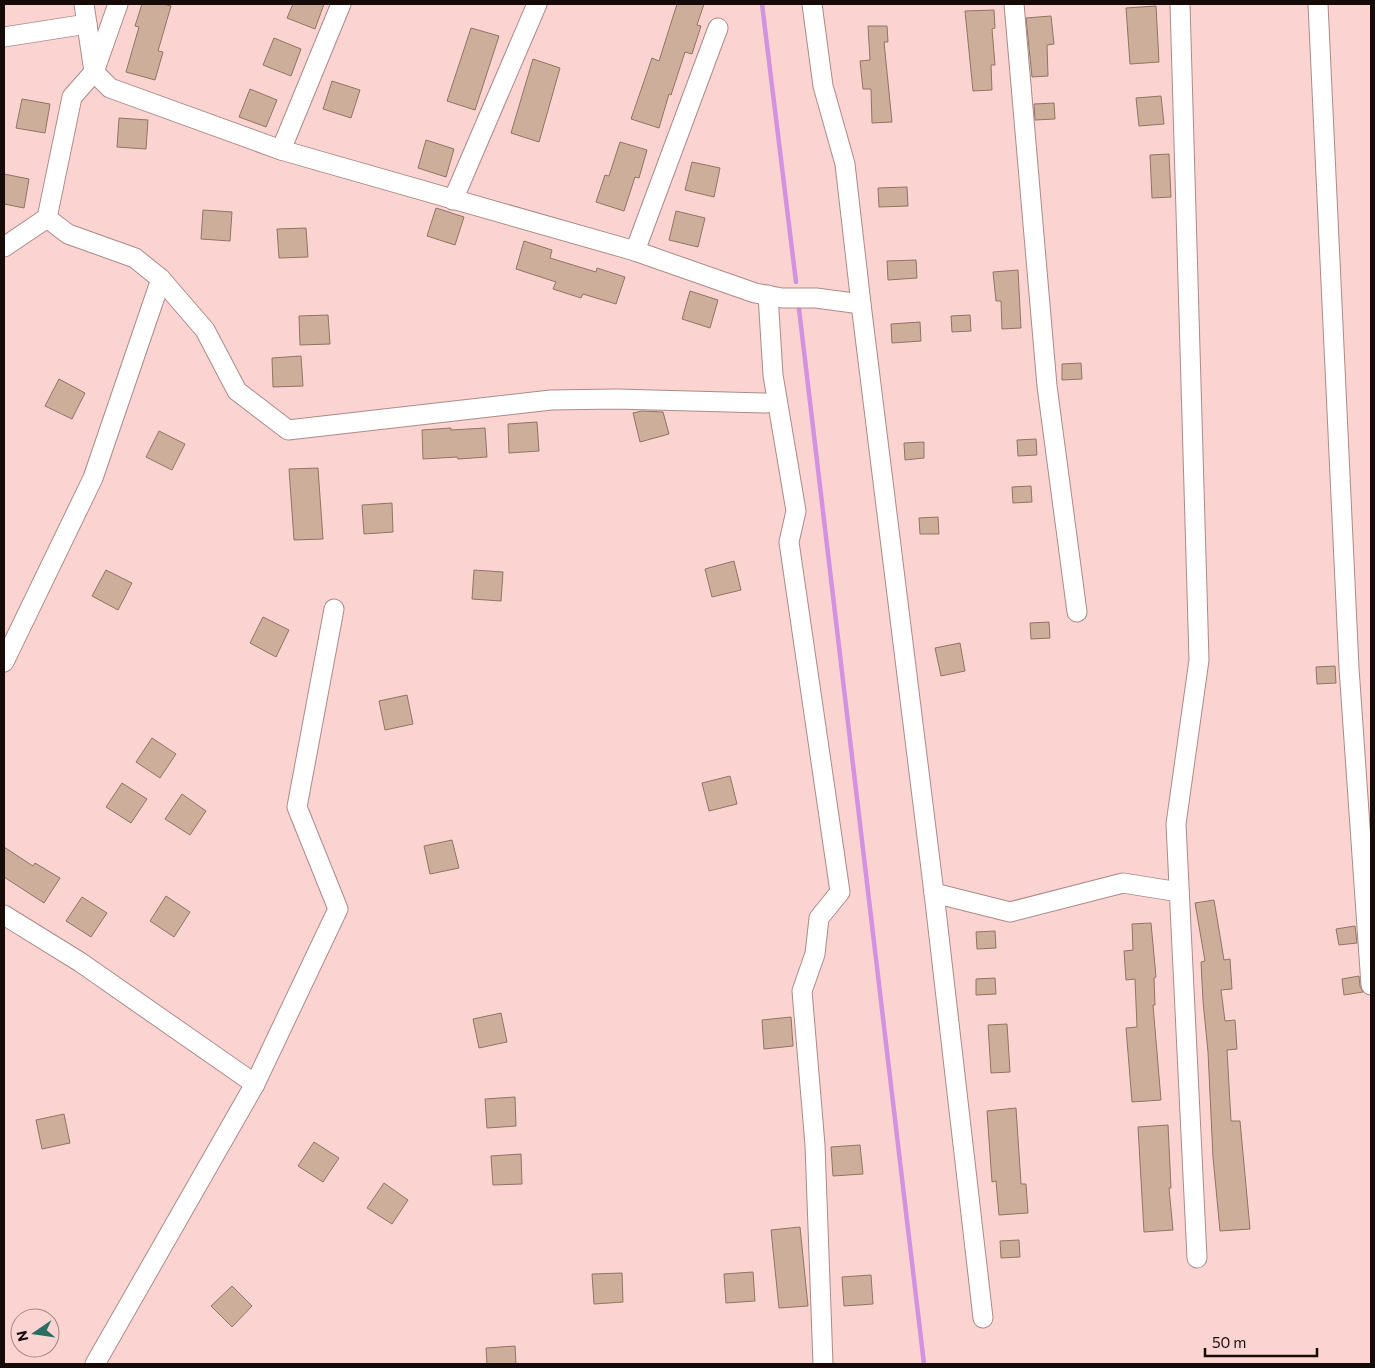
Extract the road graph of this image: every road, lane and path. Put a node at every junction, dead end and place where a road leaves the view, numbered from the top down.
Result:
1 (84, 4) edge
2 (118, 4) edge
3 (340, 4) edge
4 (537, 4) edge
5 (812, 4) edge
6 (1014, 4) edge
7 (1180, 4) edge
8 (1318, 4) edge
9 (86, 24) junction
10 (718, 28) dead end
11 (4, 37) edge
12 (94, 72) junction
13 (281, 150) junction
14 (453, 200) junction
15 (47, 218) junction
16 (4, 247) edge
17 (635, 251) junction
18 (162, 279) junction
19 (768, 295) junction
20 (861, 304) junction
21 (766, 402) dead end
22 (334, 609) dead end
23 (1077, 612) dead end
24 (4, 662) edge
25 (1179, 892) junction
26 (934, 893) junction
27 (4, 915) edge
28 (1371, 985) edge
29 (255, 1084) junction
30 (1197, 1258) dead end
31 (983, 1318) dead end
32 (96, 1364) edge
33 (823, 1364) edge

1 - 9 street
2 - 12 street
3 - 13 street
4 - 14 street
5 - 20 street
6 - 23 street
7 - 25 street
8 - 28 street
9 - 11 street
9 - 12 street
10 - 17 street
12 - 13 street
12 - 15 street
13 - 14 street
14 - 17 street
15 - 16 street
15 - 18 street
17 - 19 street
18 - 21 street
18 - 24 street
19 - 20 street
19 - 33 street
20 - 26 street
22 - 29 street
25 - 26 street
25 - 30 street
26 - 31 street
27 - 29 street
29 - 32 street

